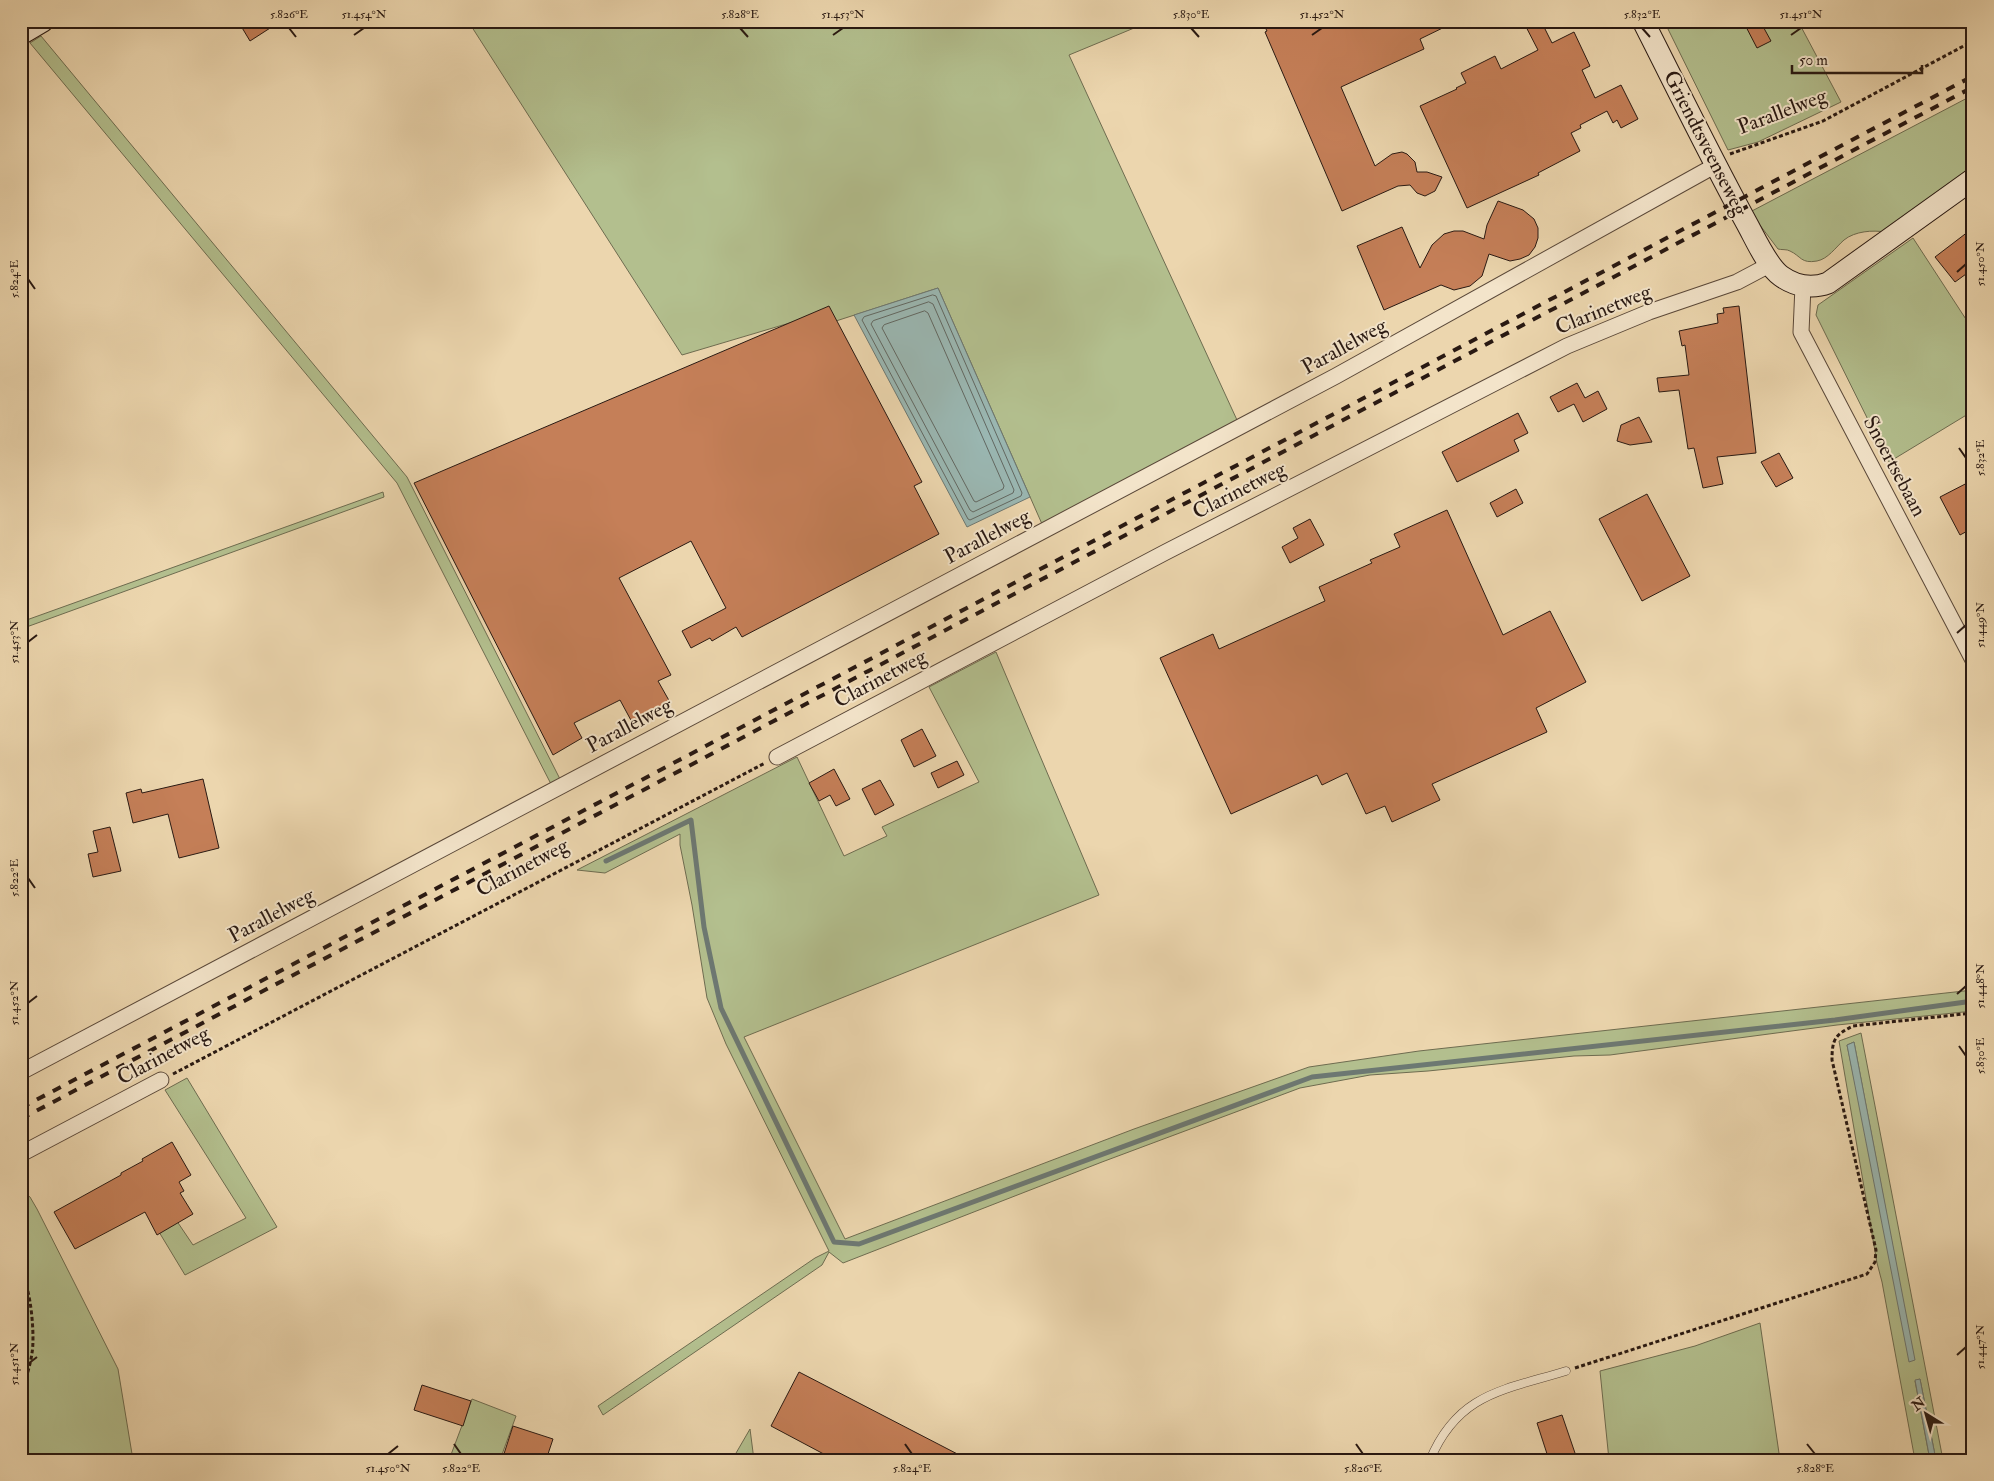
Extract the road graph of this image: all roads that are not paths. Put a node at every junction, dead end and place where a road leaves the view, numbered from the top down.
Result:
1 (43, 21) edge
2 (1643, 21) edge
3 (21, 34) edge
4 (1716, 165) junction
5 (1973, 179) edge
6 (1771, 264) junction
7 (1803, 286) junction
8 (1973, 660) edge
9 (777, 757) road end
10 (21, 1072) edge
11 (161, 1080) road end
12 (21, 1154) edge
13 (1566, 1371) road end
14 (1430, 1460) edge

1 - 3 street
2 - 4 street, Griendtsveenseweg
4 - 6 street, Griendtsveenseweg
4 - 10 street, Parallelweg
5 - 7 street
6 - 7 street, Griendtsveenseweg
6 - 9 street, Clarinetweg
7 - 8 street, Snoertsebaan
11 - 12 street, Clarinetweg
13 - 14 lane

